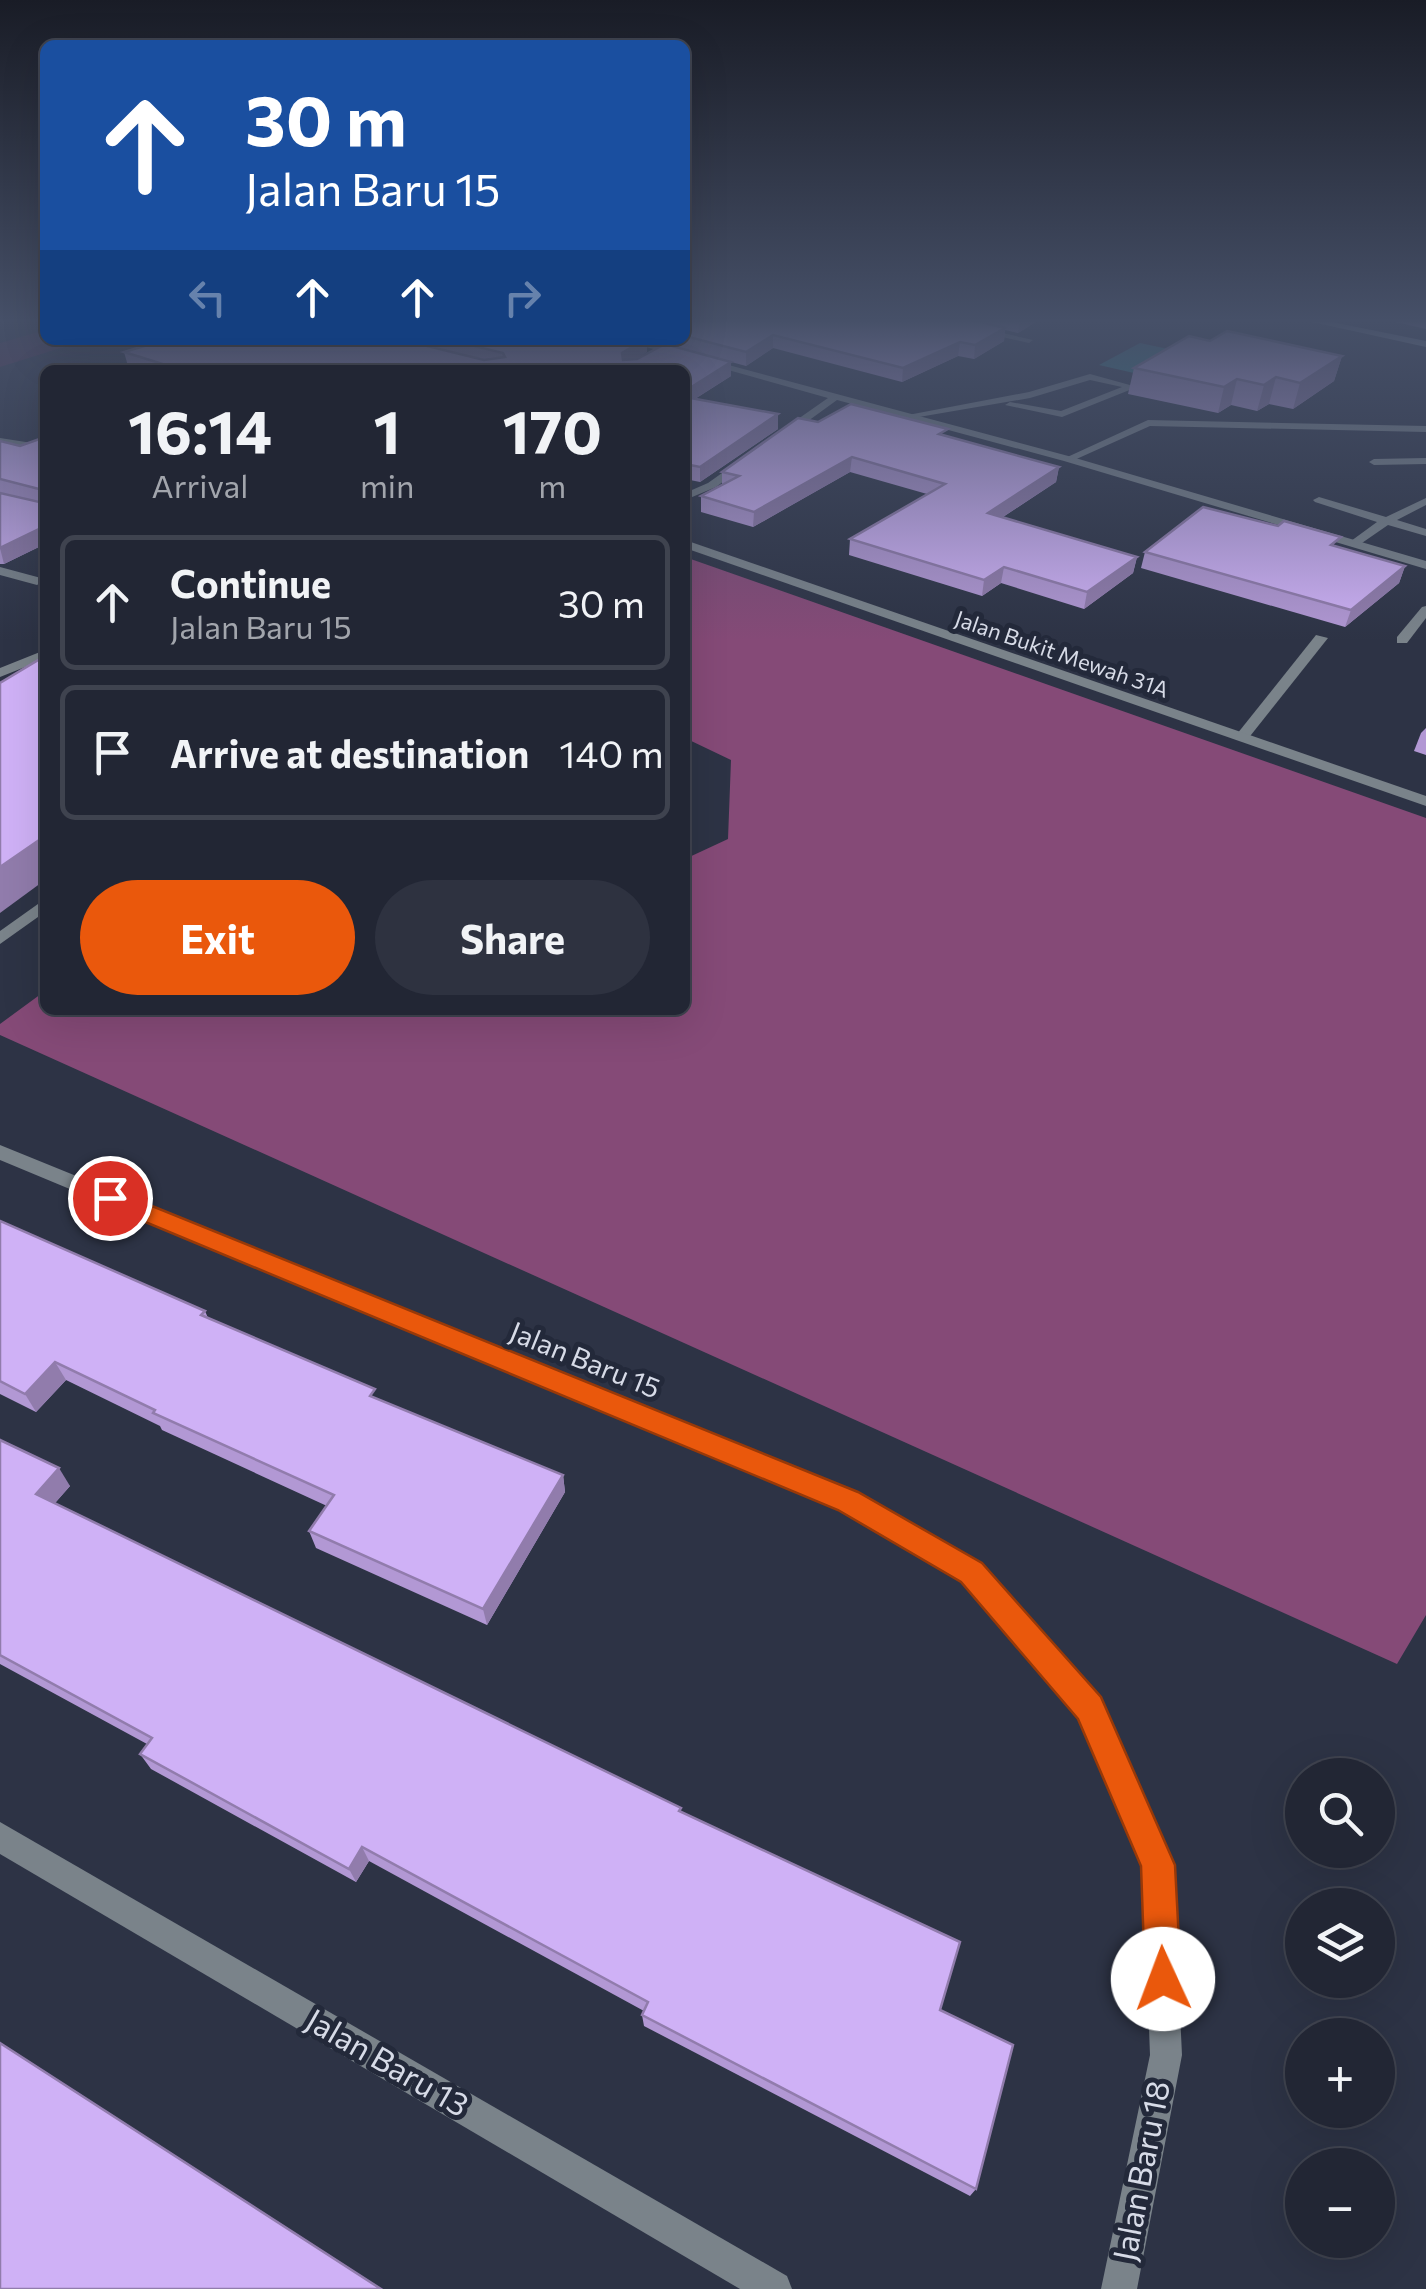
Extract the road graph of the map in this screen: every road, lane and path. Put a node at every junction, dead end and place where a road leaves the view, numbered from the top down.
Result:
1 (793, 427) edge
2 (956, 427) edge
3 (1141, 427) edge
4 (1344, 427) edge
5 (1426, 428) edge
6 (0, 440) edge
7 (775, 440) edge
8 (40, 447) edge
9 (759, 451) edge
10 (1068, 458) junction
11 (1426, 461) edge
12 (1374, 462) dead end
13 (690, 495) edge
14 (1319, 500) dead end
15 (1426, 501) edge
16 (1390, 523) junction
17 (1426, 534) edge
18 (1355, 543) junction
19 (690, 546) edge
20 (1426, 565) edge
21 (0, 571) edge
22 (37, 581) dead end
23 (1426, 610) edge
24 (1321, 638) dead end
25 (1402, 640) dead end
26 (40, 656) edge
27 (0, 673) edge
28 (1242, 737) junction
29 (1426, 801) edge
30 (40, 908) edge
31 (0, 939) edge
32 (0, 1152) edge
33 (1090, 1708) joint
34 (0, 1837) edge
35 (774, 2289) edge
36 (1118, 2289) edge

1 - 7 street
2 - 10 street
3 - 10 street
4 - 5 street
6 - 8 street
9 - 13 street
10 - 18 street
11 - 12 street
14 - 16 street
15 - 16 street
16 - 17 street
16 - 18 street
18 - 20 street
19 - 28 street, Jalan Bukit Mewah 31A
21 - 22 street
23 - 25 street
24 - 28 street
26 - 27 street
28 - 29 street, Jalan Bukit Mewah 31A
30 - 31 street
32 - 33 street, Jalan Baru 15
33 - 36 street, Jalan Baru 18
34 - 35 street, Jalan Baru 13

